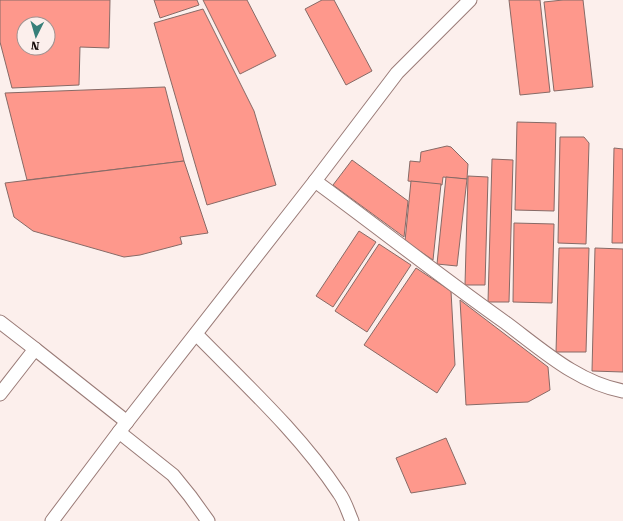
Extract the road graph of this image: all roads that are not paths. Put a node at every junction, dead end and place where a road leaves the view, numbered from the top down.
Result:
1 (470, 0) edge
2 (315, 181) junction
3 (0, 322) edge
4 (196, 334) junction
5 (35, 349) junction
6 (623, 391) edge
7 (0, 394) edge
8 (127, 422) junction
9 (119, 432) junction
10 (52, 521) edge
11 (208, 521) edge
12 (352, 521) edge

1 - 2 street
2 - 4 street
2 - 6 street
3 - 5 street
4 - 8 street
4 - 12 street
5 - 7 street
5 - 8 street
8 - 9 street
9 - 10 street
9 - 11 street

